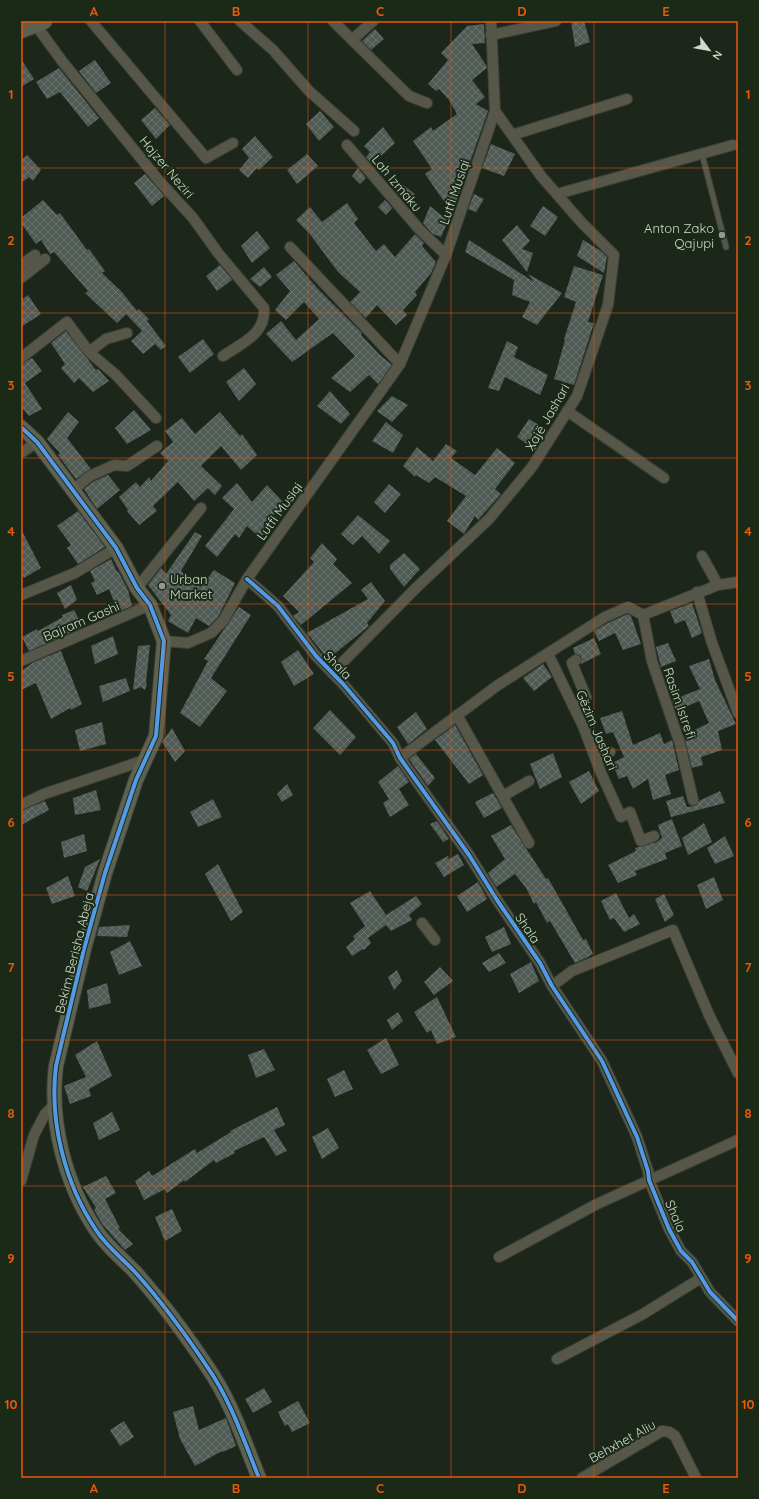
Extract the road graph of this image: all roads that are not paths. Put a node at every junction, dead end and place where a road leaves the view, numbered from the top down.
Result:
1 (91, 21) edge
2 (200, 21) edge
3 (240, 21) edge
4 (333, 21) edge
5 (373, 21) edge
6 (491, 21) edge
7 (556, 21) edge
8 (33, 25) edge
9 (492, 34) junction
10 (352, 40) junction
11 (237, 70) dead end
12 (627, 99) dead end
13 (427, 103) dead end
14 (496, 110) junction
15 (354, 131) dead end
16 (512, 135) junction
17 (233, 143) dead end
18 (347, 145) dead end
19 (733, 145) dead end
20 (702, 154) junction
21 (557, 194) junction
22 (290, 246) dead end
23 (726, 247) dead end
24 (446, 255) junction
25 (21, 265) edge
26 (21, 278) edge
27 (127, 333) dead end
28 (89, 352) junction
29 (223, 356) dead end
30 (21, 358) edge
31 (400, 364) junction
32 (567, 412) junction
33 (156, 418) dead end
34 (21, 426) edge
35 (37, 442) junction
36 (157, 446) dead end
37 (21, 453) edge
38 (664, 478) dead end
39 (73, 490) junction
40 (201, 508) dead end
41 (116, 548) junction
42 (702, 556) dead end
43 (247, 579) junction
44 (738, 582) edge
45 (718, 585) junction
46 (137, 588) junction
47 (697, 592) junction
48 (21, 595) edge
49 (150, 605) junction
50 (643, 615) junction
51 (164, 641) junction
52 (548, 654) junction
53 (576, 660) dead end
54 (21, 661) edge
55 (332, 673) junction
56 (573, 706) junction
57 (738, 713) edge
58 (457, 715) junction
59 (610, 752) dead end
60 (400, 758) junction
61 (595, 758) junction
62 (145, 760) junction
63 (529, 782) dead end
64 (503, 796) junction
65 (693, 800) dead end
66 (21, 805) edge
67 (654, 836) dead end
68 (529, 843) dead end
69 (422, 923) dead end
70 (434, 940) dead end
71 (552, 986) junction
72 (738, 1073) edge
73 (54, 1105) junction
74 (738, 1140) edge
75 (21, 1180) edge
76 (649, 1180) junction
77 (499, 1257) dead end
78 (701, 1278) junction
79 (738, 1322) edge
80 (557, 1359) dead end
81 (259, 1478) edge
82 (582, 1478) edge
83 (696, 1478) edge

1 - 17 street
2 - 11 street
3 - 15 street
4 - 10 street
5 - 10 street
6 - 9 street, Lutfi Musiqi
7 - 9 street
8 - 29 street, Hajzer Neziri
9 - 14 street, Lutfi Musiqi
10 - 13 street
12 - 16 street
14 - 16 street, Xajë Jashari
14 - 24 street, Lutfi Musiqi
16 - 21 street, Xajë Jashari
18 - 24 street, Lah Izmaku
19 - 20 street
20 - 21 street
20 - 23 lane
21 - 32 street, Xajë Jashari
22 - 31 street
24 - 31 street, Lutfi Musiqi
25 - 26 street
27 - 28 street
28 - 30 street
28 - 33 street
31 - 43 street, Lutfi Musiqi
32 - 38 street
32 - 55 street, Xajë Jashari
34 - 35 street, Bekim Berisha Abeja
35 - 37 street
35 - 39 street, Bekim Berisha Abeja
36 - 39 street
39 - 41 street, Bekim Berisha Abeja
40 - 46 street
41 - 46 street, Bekim Berisha Abeja
41 - 48 street
42 - 45 street
43 - 51 street, Lutfi Musiqi
43 - 55 street, Shala
44 - 45 street
45 - 47 street
46 - 49 street, Bekim Berisha Abeja
47 - 50 street
47 - 57 street
49 - 51 street, Bekim Berisha Abeja
49 - 54 street, Bajram Gashi
50 - 52 street
50 - 65 street, Rasim Istrefi
51 - 62 street, Bekim Berisha Abeja
52 - 56 street, Gëzim Jashari
52 - 58 street
53 - 56 street
55 - 60 street, Shala
56 - 61 street, Gëzim Jashari
58 - 60 street
58 - 64 street
59 - 61 street
60 - 71 street, Shala
61 - 67 street, Gëzim Jashari
62 - 66 street
62 - 73 street, Bekim Berisha Abeja
63 - 64 street
64 - 68 street
69 - 70 street
71 - 72 street
71 - 76 street, Shala
73 - 75 street
73 - 81 street, Bekim Berisha Abeja
74 - 76 street
76 - 77 street
76 - 78 street, Shala
78 - 79 street, Shala
78 - 80 street
82 - 83 street, Behxhet Aliu

